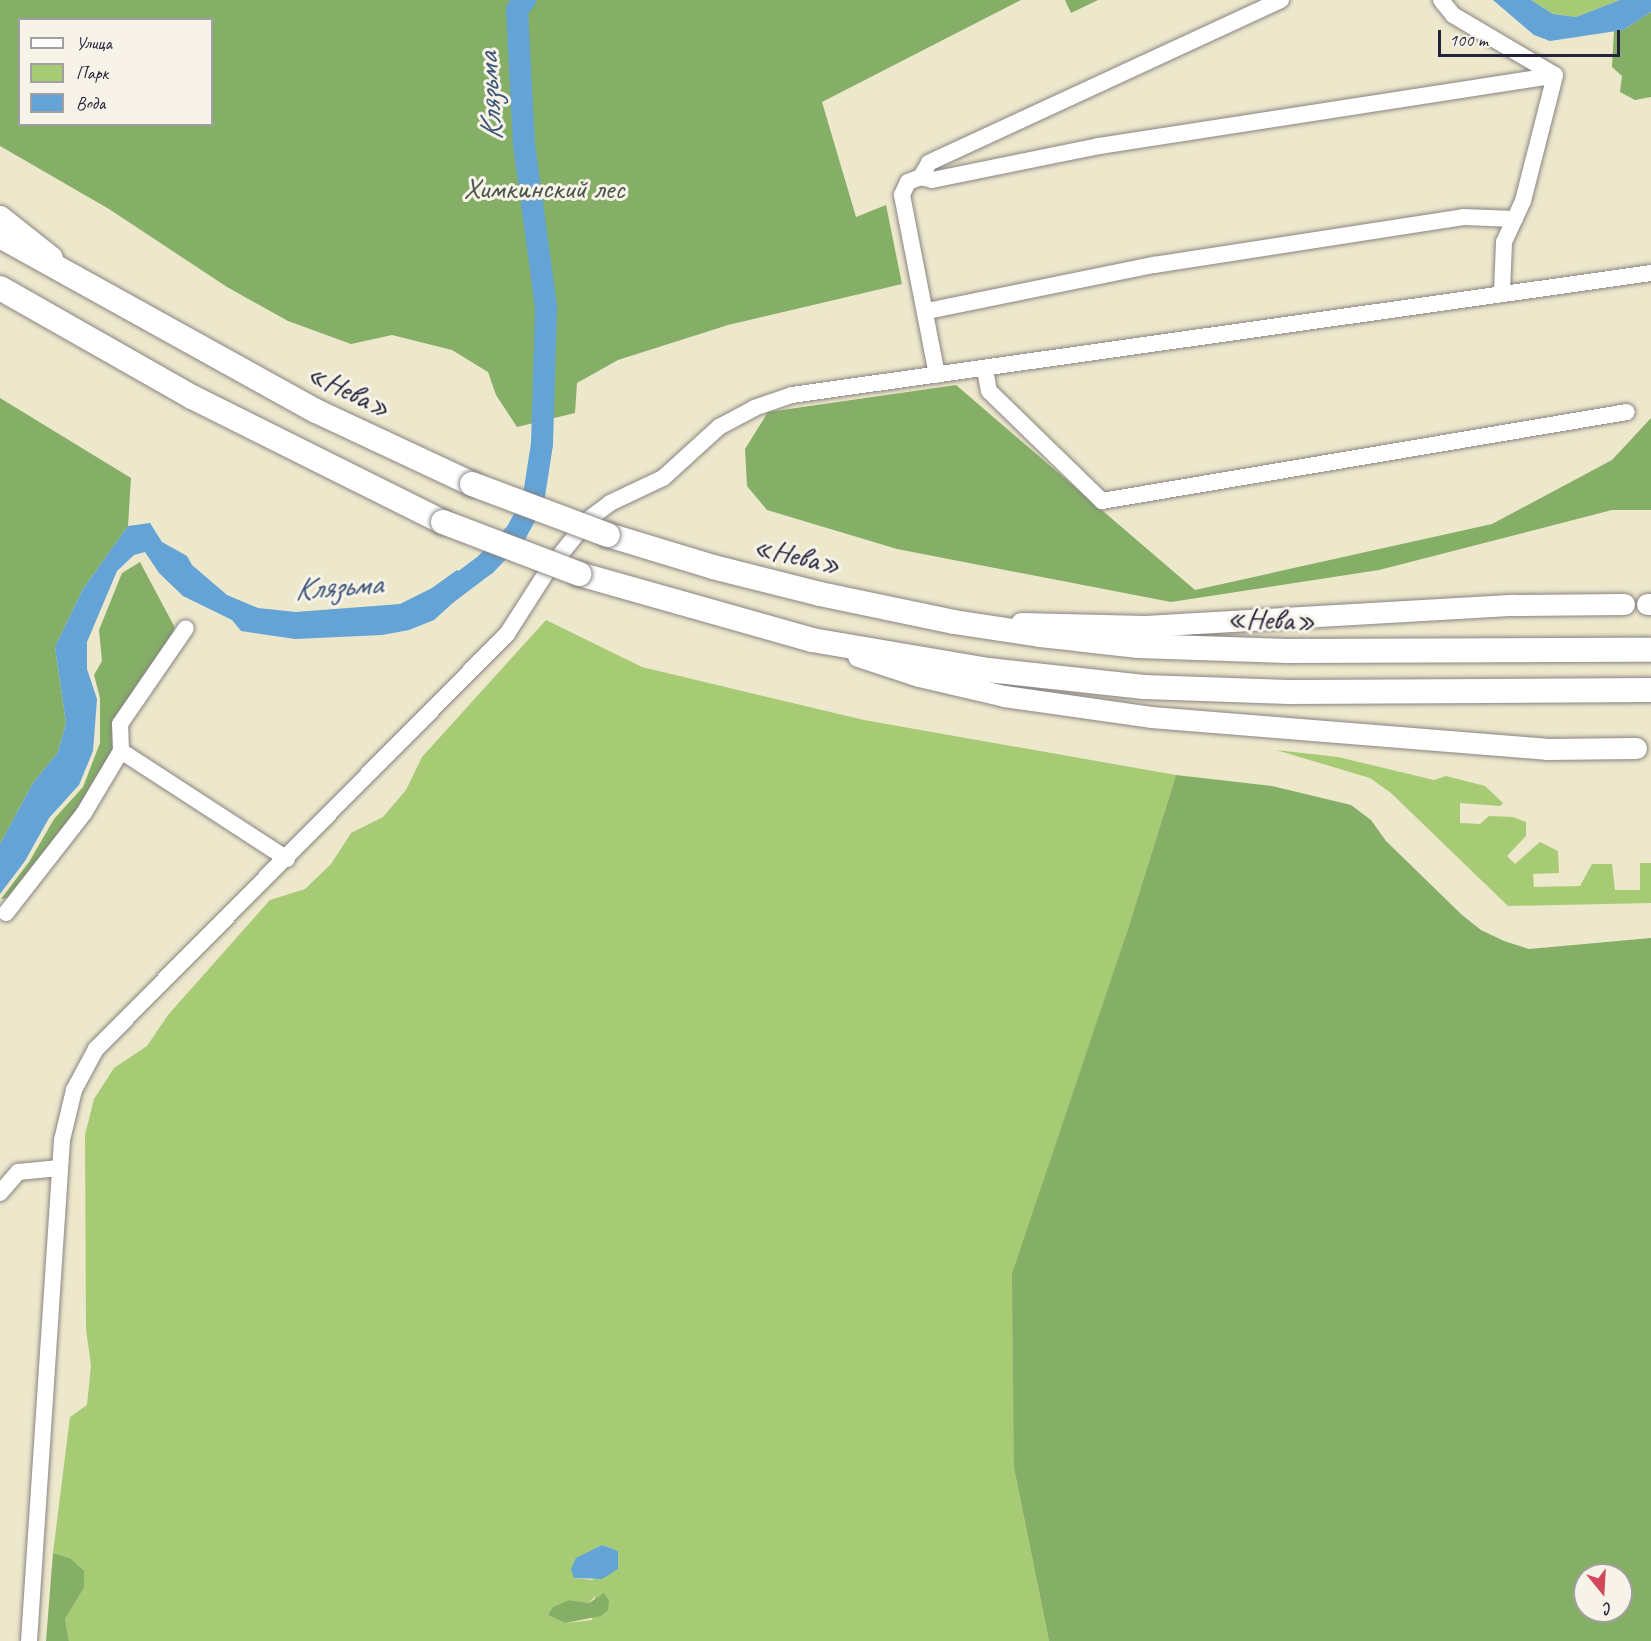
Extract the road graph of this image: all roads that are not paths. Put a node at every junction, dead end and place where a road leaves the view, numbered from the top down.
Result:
1 (1281, 0) edge
2 (1441, 0) edge
3 (1555, 75) junction
4 (921, 177) junction
5 (0, 216) edge
6 (1515, 219) junction
7 (0, 236) edge
8 (1651, 273) edge
9 (80, 280) junction
10 (0, 288) edge
11 (1502, 292) junction
12 (0, 295) edge
13 (34, 307) junction
14 (927, 311) junction
15 (985, 369) junction
16 (937, 375) junction
17 (1627, 412) dead end
18 (1624, 604) dead end
19 (954, 622) junction
20 (186, 627) dead end
21 (812, 640) junction
22 (1651, 650) edge
23 (1651, 690) edge
24 (1636, 748) dead end
25 (121, 751) junction
26 (288, 859) junction
27 (6, 913) dead end
28 (60, 1168) junction
29 (0, 1193) edge
30 (28, 1641) edge

1 - 4 street
2 - 3 street
3 - 4 street
3 - 6 street
4 - 14 street
5 - 9 main road
6 - 11 street
6 - 14 street
7 - 9 highway, «Нева»
8 - 11 street
9 - 19 highway, «Нева», bridge
10 - 13 highway
11 - 15 street
12 - 13 main road
13 - 21 highway, bridge
14 - 16 street
15 - 16 street
15 - 17 street
16 - 26 street
18 - 19 main road
19 - 22 highway, «Нева»
20 - 25 street
21 - 23 highway
21 - 24 main road
25 - 26 street
25 - 27 street
26 - 28 street
28 - 29 street
28 - 30 street

